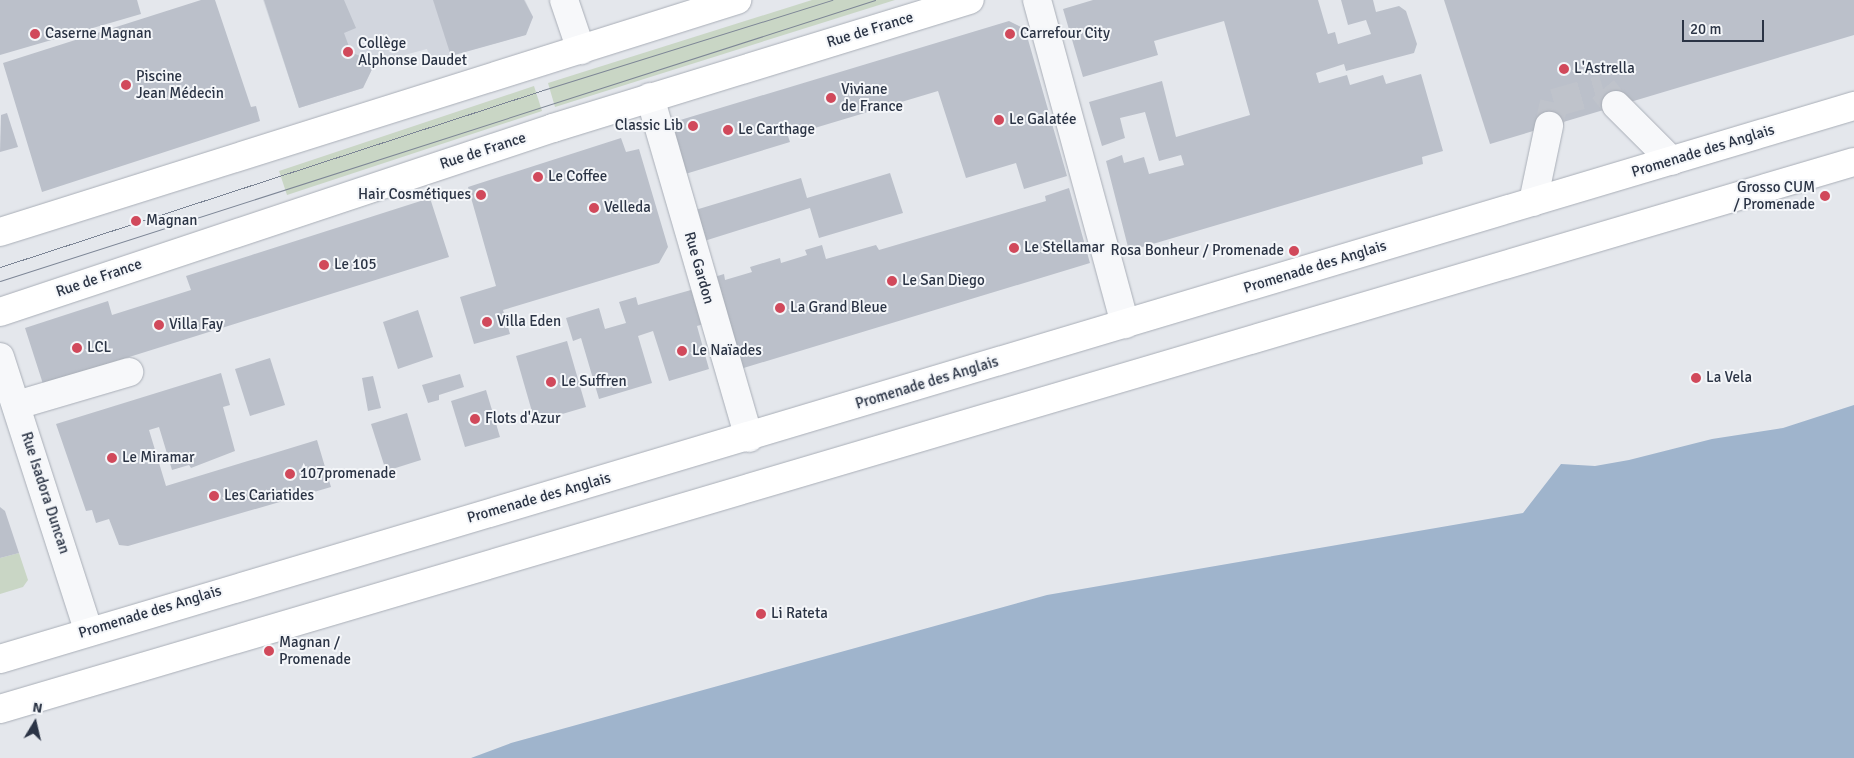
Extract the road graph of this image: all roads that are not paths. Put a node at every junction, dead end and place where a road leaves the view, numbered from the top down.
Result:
1 (564, 0) edge
2 (737, 0) edge
3 (970, 0) edge
4 (1037, 0) edge
5 (581, 50) junction
6 (650, 97) junction
7 (1616, 105) tunnel mouth
8 (1854, 106) edge
9 (1549, 126) tunnel mouth
10 (1672, 161) junction
11 (1854, 162) edge
12 (1533, 202) junction
13 (0, 232) edge
14 (0, 312) edge
15 (1125, 324) junction
16 (0, 357) edge
17 (130, 372) dead end
18 (17, 405) junction
19 (749, 438) junction
20 (88, 630) junction
21 (0, 659) edge
22 (0, 709) edge

1 - 5 street
2 - 5 main road
3 - 6 main road, Rue de France
4 - 15 street
5 - 13 main road
6 - 14 main road, Rue de France
6 - 19 street, Rue Gardon
7 - 10 street
8 - 10 main road, Promenade des Anglais
9 - 12 street
10 - 12 main road, Promenade des Anglais
11 - 22 main road
12 - 15 main road, Promenade des Anglais
15 - 19 main road, Promenade des Anglais
16 - 18 street, Rue Isadora Duncan
17 - 18 street
18 - 20 street, Rue Isadora Duncan
19 - 20 main road, Promenade des Anglais
20 - 21 main road, Promenade des Anglais

